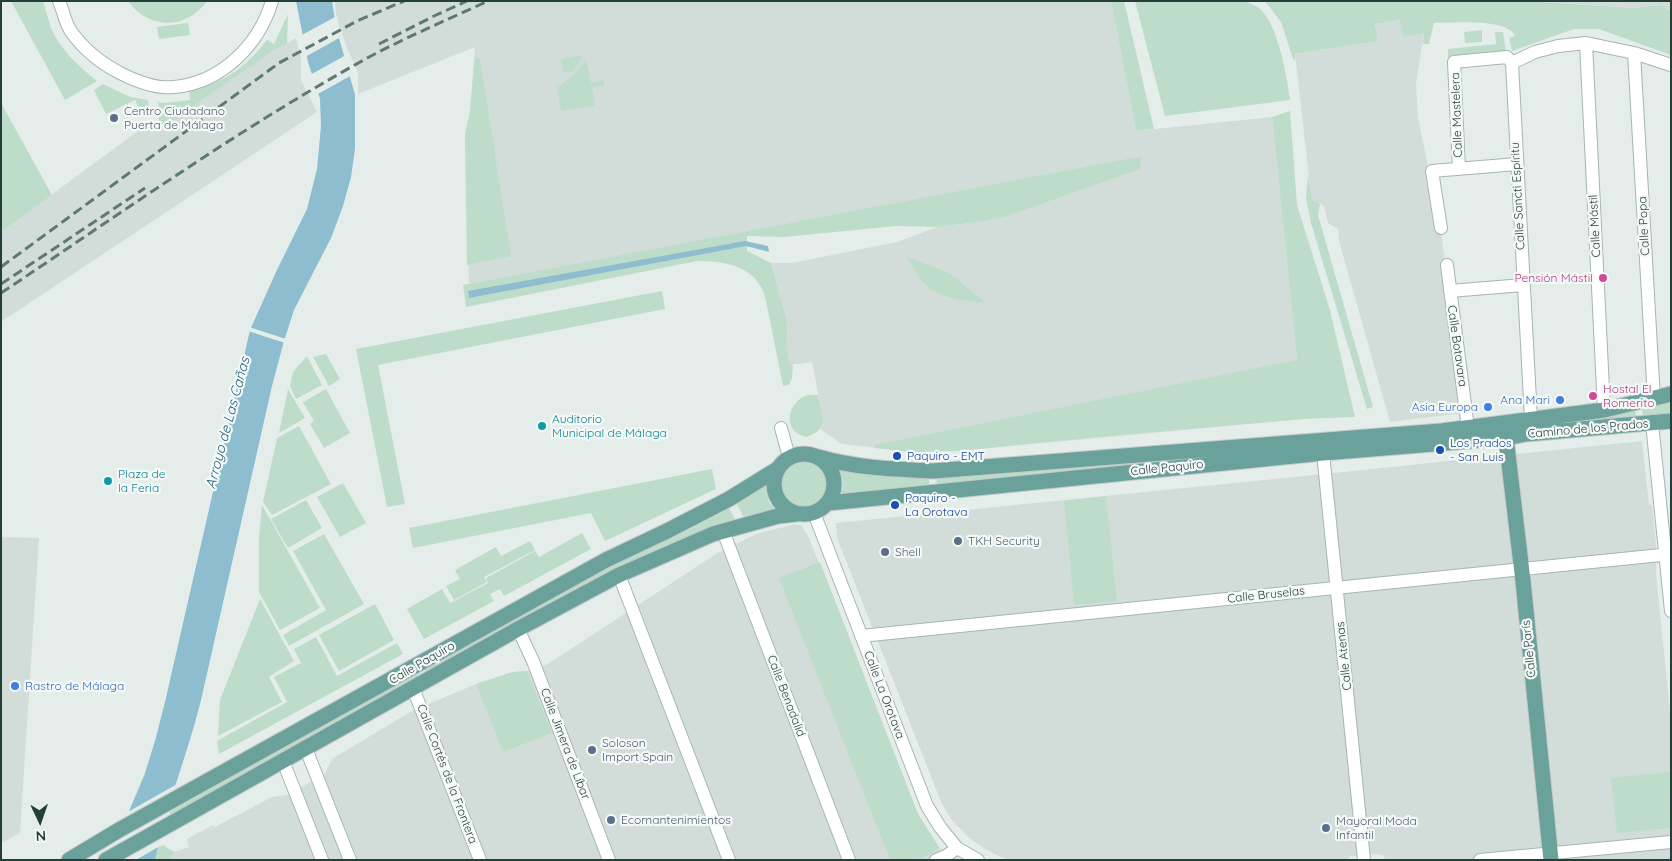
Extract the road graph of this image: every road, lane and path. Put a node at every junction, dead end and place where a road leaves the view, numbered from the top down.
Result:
1 (59, 1) edge
2 (272, 1) edge
3 (1586, 43) junction
4 (1634, 53) junction
5 (1512, 63) junction
6 (1671, 65) edge
7 (1517, 164) junction
8 (1459, 169) junction
9 (1441, 228) dead end
10 (1447, 264) dead end
11 (1523, 285) junction
12 (1450, 291) junction
13 (1671, 394) edge
14 (1654, 399) junction
15 (1604, 410) junction
16 (1529, 419) junction
17 (1671, 421) edge
18 (1652, 423) junction
19 (1486, 425) junction
20 (781, 428) dead end
21 (1468, 428) junction
22 (1506, 438) junction
23 (1323, 453) junction
24 (790, 457) junction
25 (818, 457) junction
26 (776, 470) junction
27 (828, 503) junction
28 (814, 513) junction
29 (796, 514) junction
30 (723, 532) junction
31 (1668, 554) edge
32 (1522, 569) junction
33 (619, 575) junction
34 (1337, 588) junction
35 (1671, 611) edge
36 (518, 630) junction
37 (861, 636) junction
38 (413, 688) junction
39 (306, 749) junction
40 (283, 762) junction
41 (1671, 834) edge
42 (1671, 842) edge
43 (1636, 845) junction
44 (957, 848) junction
45 (1550, 856) edge
46 (108, 859) edge
47 (69, 860) edge
48 (322, 860) edge
49 (350, 860) edge
50 (480, 860) edge
51 (609, 860) edge
52 (729, 860) edge
53 (849, 860) edge
54 (936, 860) edge
55 (978, 860) edge
56 (1364, 860) edge
57 (1480, 860) edge

1 - 2 street
3 - 4 street
3 - 5 street
3 - 15 street, Calle Mástil
4 - 6 street
4 - 14 street, Calle Popa
5 - 7 street, Calle Sancti Espíritu
5 - 8 street, Calle Mastelera
7 - 8 street
7 - 11 street, Calle Sancti Espíritu
8 - 9 street
10 - 12 street, Calle Botavara
11 - 12 street
11 - 16 street, Calle Sancti Espíritu
12 - 21 street, Calle Botavara
13 - 14 main road, Camino de los Prados
14 - 15 main road, Camino de los Prados
15 - 16 main road, Camino de los Prados
16 - 19 main road, Camino de los Prados
16 - 22 main road
17 - 18 main road, Camino de los Prados
18 - 22 main road, Camino de los Prados
18 - 31 street
19 - 21 main road, Calle Paquiro
19 - 22 main road
20 - 24 street
21 - 25 main road, Calle Paquiro
22 - 23 main road, Calle Paquiro
22 - 32 main road, Calle París
23 - 27 main road, Calle Paquiro
23 - 34 street, Calle Atenas
24 - 25 main road
24 - 26 main road
25 - 27 main road
26 - 29 main road
26 - 47 main road, Calle Paquiro
27 - 28 main road
28 - 29 main road
28 - 37 street, Calle La Orotava
29 - 30 main road, Calle Paquiro
30 - 33 main road, Calle Paquiro
30 - 53 street, Calle Benadalid
31 - 32 street, Calle Bruselas
31 - 35 street
32 - 34 street, Calle Bruselas
32 - 45 main road, Calle París
33 - 36 main road, Calle Paquiro
33 - 52 street
34 - 37 street, Calle Bruselas
34 - 56 street, Calle Atenas
36 - 38 main road, Calle Paquiro
36 - 51 street, Calle Jimera de Líbar
37 - 44 street, Calle La Orotava
38 - 39 main road, Calle Paquiro
38 - 50 street, Calle Cortés de la Frontera
39 - 40 main road, Calle Paquiro
39 - 49 street
40 - 46 main road, Calle Paquiro
40 - 48 street
41 - 43 street
42 - 43 street
43 - 45 street
44 - 54 street
44 - 55 street, Calle La Orotava
45 - 57 street

